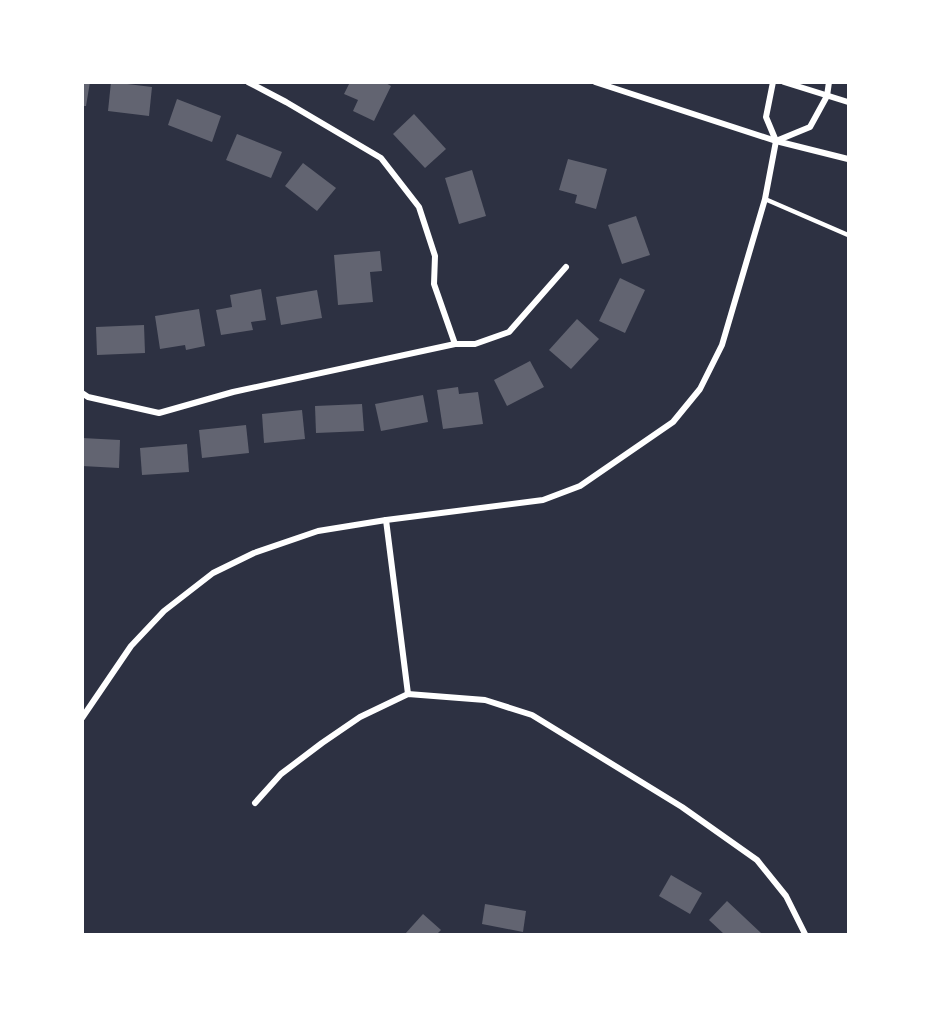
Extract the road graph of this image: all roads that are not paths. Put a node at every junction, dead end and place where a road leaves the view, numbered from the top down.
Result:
1 (248, 82) edge
2 (595, 82) edge
3 (772, 82) edge
4 (784, 82) edge
5 (829, 82) edge
6 (827, 96) junction
7 (849, 102) edge
8 (776, 141) junction
9 (849, 159) edge
10 (765, 199) junction
11 (849, 235) edge
12 (566, 267) dead end
13 (455, 344) junction
14 (82, 393) edge
15 (386, 520) junction
16 (408, 694) junction
17 (82, 718) edge
18 (255, 803) dead end
19 (805, 934) edge

1 - 13 street
2 - 8 street
3 - 8 street
4 - 6 street
5 - 6 street
6 - 7 street
6 - 8 street
8 - 9 street
8 - 10 street
10 - 11 lane
10 - 15 street
12 - 13 street
13 - 14 street
15 - 16 street
15 - 17 street
16 - 18 street
16 - 19 street

